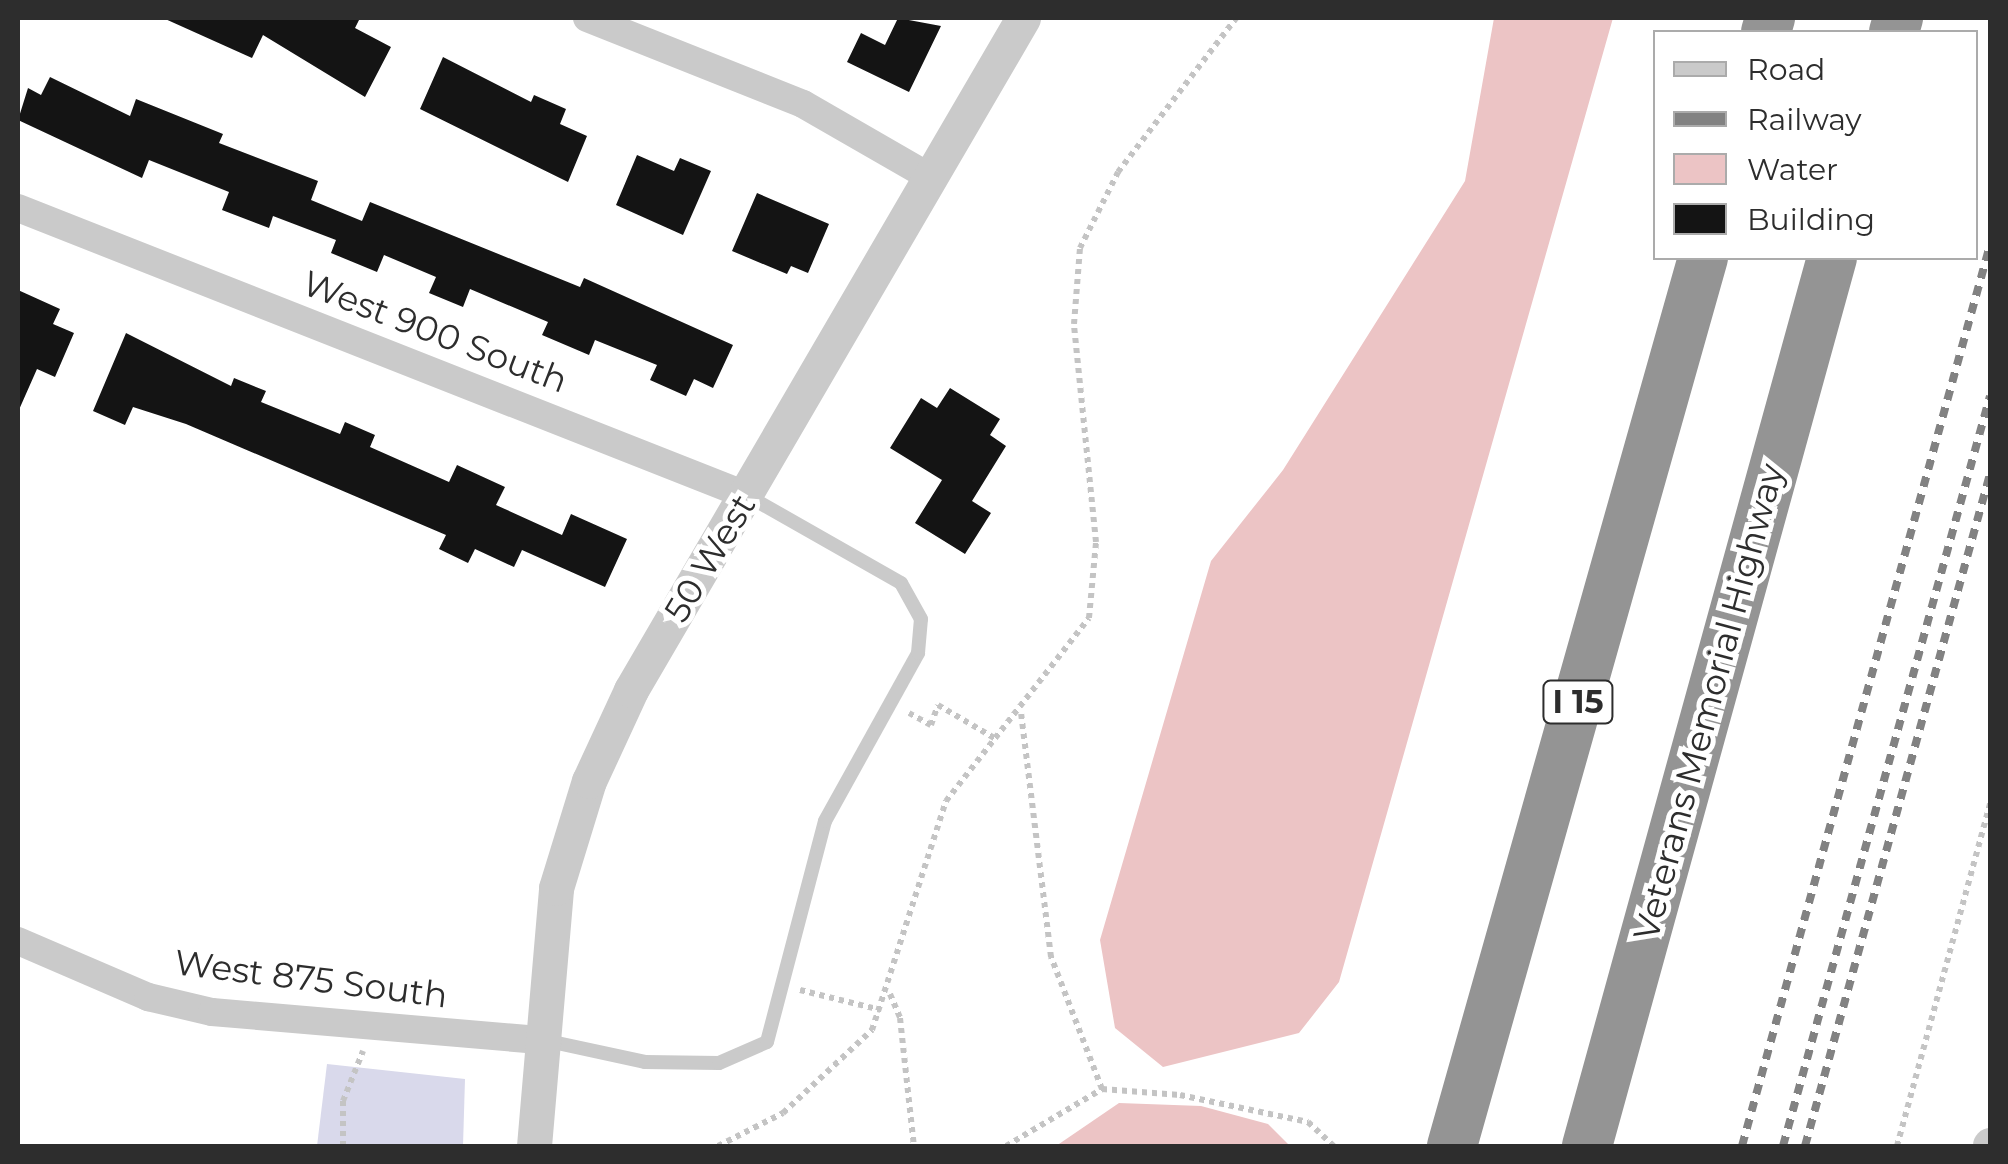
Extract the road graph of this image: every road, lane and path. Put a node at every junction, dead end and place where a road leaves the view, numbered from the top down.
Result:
1 (586, 18) edge
2 (1023, 18) edge
3 (1236, 18) edge
4 (928, 176) junction
5 (18, 208) edge
6 (1702, 260) edge
7 (1831, 260) edge
8 (748, 496) junction
9 (888, 701) junction
10 (1021, 712) junction
11 (996, 738) junction
12 (1990, 803) edge
13 (18, 941) edge
14 (778, 984) junction
15 (889, 993) junction
16 (881, 1010) junction
17 (373, 1026) junction
18 (548, 1041) junction
19 (1102, 1089) junction
20 (343, 1146) edge
21 (534, 1146) edge
22 (718, 1146) edge
23 (914, 1146) edge
24 (1006, 1146) edge
25 (1334, 1146) edge
26 (1452, 1146) edge
27 (1587, 1146) edge
28 (1898, 1146) edge

1 - 4 street
2 - 4 street, 50 West
3 - 10 path
4 - 8 street, 50 West
5 - 8 street, West 900 South
6 - 26 highway, I 15
7 - 27 highway, Veterans Memorial Highway
8 - 9 lane
8 - 18 street, 50 West
9 - 11 path
9 - 14 lane
10 - 11 path
10 - 19 path
11 - 15 path
12 - 28 path
13 - 17 street, West 875 South
14 - 16 path
14 - 18 lane
15 - 16 path
15 - 23 path
16 - 22 path
17 - 18 street, West 875 South
17 - 20 path
18 - 21 street, 50 West
19 - 24 path
19 - 25 path

